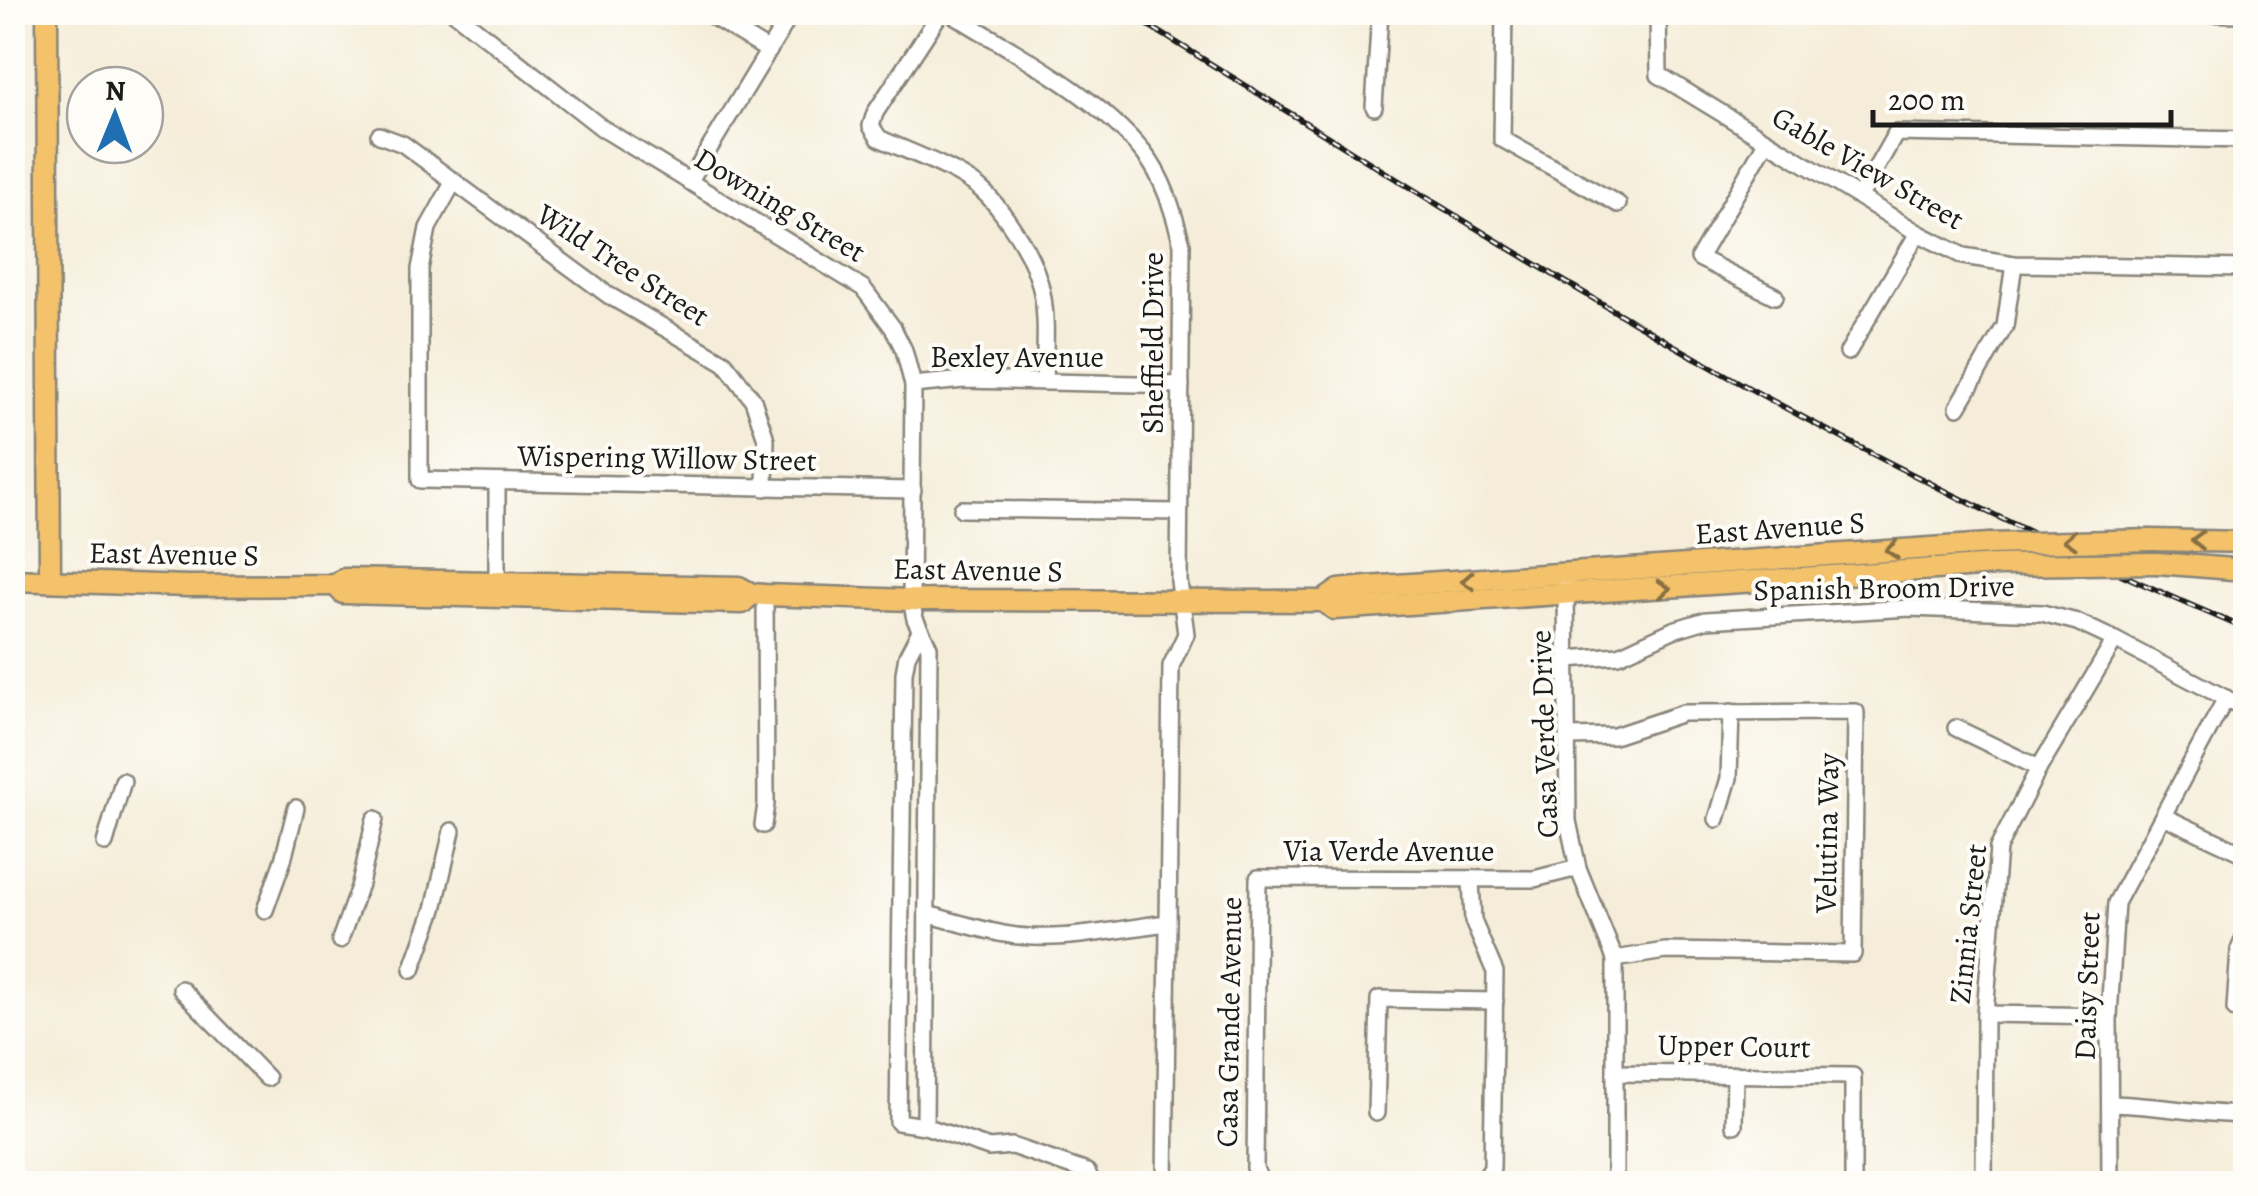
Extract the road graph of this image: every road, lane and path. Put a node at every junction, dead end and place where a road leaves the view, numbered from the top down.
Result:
1 (47, 12) edge
2 (454, 12) edge
3 (705, 12) edge
4 (792, 12) edge
5 (941, 12) edge
6 (949, 12) edge
7 (1380, 12) edge
8 (1504, 12) edge
9 (1658, 12) edge
10 (2105, 12) edge
11 (2246, 14) edge
12 (768, 51) junction
13 (1374, 106) dead end
14 (379, 134) dead end
15 (2246, 140) edge
16 (1766, 142) junction
17 (454, 182) junction
18 (689, 182) junction
19 (1860, 196) junction
20 (1618, 204) dead end
21 (1918, 233) junction
22 (2014, 264) junction
23 (2246, 268) edge
24 (1775, 296) dead end
25 (1848, 352) dead end
26 (1044, 382) junction
27 (913, 385) junction
28 (1181, 385) junction
29 (1958, 406) dead end
30 (497, 482) junction
31 (765, 488) junction
32 (913, 490) junction
33 (962, 508) dead end
34 (1179, 512) junction
35 (2246, 542) edge
36 (1993, 554) junction
37 (2246, 570) edge
38 (12, 580) edge
39 (50, 581) junction
40 (497, 581) junction
41 (335, 585) junction
42 (1566, 585) junction
43 (759, 594) junction
44 (421, 595) junction
45 (911, 600) junction
46 (1182, 602) junction
47 (920, 631) junction
48 (2114, 640) junction
49 (1568, 659) junction
50 (2226, 698) junction
51 (2246, 708) edge
52 (1732, 712) junction
53 (1956, 728) dead end
54 (1567, 737) junction
55 (2038, 768) junction
56 (124, 781) dead end
57 (296, 808) dead end
58 (2164, 816) junction
59 (375, 819) dead end
60 (1717, 819) dead end
61 (763, 825) dead end
62 (452, 831) dead end
63 (105, 843) dead end
64 (2246, 855) edge
65 (1578, 868) junction
66 (1258, 878) joint
67 (1472, 879) junction
68 (265, 910) dead end
69 (927, 914) junction
70 (1168, 923) junction
71 (2246, 932) edge
72 (340, 940) dead end
73 (1615, 960) junction
74 (412, 970) dead end
75 (181, 989) dead end
76 (1496, 1002) junction
77 (2235, 1009) dead end
78 (1985, 1014) junction
79 (2110, 1016) junction
80 (1615, 1072) junction
81 (1734, 1074) junction
82 (267, 1078) dead end
83 (2111, 1104) junction
84 (1376, 1113) dead end
85 (2246, 1114) edge
86 (1734, 1124) dead end
87 (925, 1126) junction
88 (1258, 1176) edge
89 (1093, 1184) edge
90 (1165, 1184) edge
91 (1480, 1184) edge
92 (1612, 1184) edge
93 (1853, 1184) edge
94 (1984, 1184) edge
95 (2110, 1184) edge

1 - 39 main road
2 - 18 street, Downing Street
3 - 12 street
4 - 12 street
5 - 26 street
6 - 28 street, Sheffield Drive
7 - 13 street
8 - 20 street
9 - 16 street, Gable View Street
10 - 11 street
12 - 18 street
14 - 17 street, Wild Tree Street
15 - 19 street
16 - 19 street, Gable View Street
16 - 24 street
17 - 30 street, Wispering Willow Street
17 - 31 street, Wild Tree Street
18 - 27 street, Downing Street
19 - 21 street, Gable View Street
21 - 22 street, Gable View Street
21 - 25 street
22 - 23 street, Gable View Street
22 - 29 street
26 - 27 street, Bexley Avenue
26 - 28 street, Bexley Avenue
27 - 32 street, Downing Street
28 - 34 street, Sheffield Drive
30 - 31 street, Wispering Willow Street
30 - 40 street
31 - 32 street, Wispering Willow Street
32 - 45 street, Downing Street
33 - 34 street
34 - 46 street, Sheffield Drive
35 -> 36 main road, East Avenue S, bridge
36 - 37 main road, East Avenue S, bridge
36 - 42 main road, East Avenue S
38 - 39 main road, East Avenue S
39 - 41 main road, East Avenue S
40 - 41 main road, East Avenue S
40 - 43 main road, East Avenue S
40 - 44 street
41 - 44 main road, East Avenue S
42 - 46 main road, East Avenue S
42 - 49 street, Casa Verde Drive
43 - 44 main road, East Avenue S
43 - 45 main road, East Avenue S
43 - 61 street
45 - 46 main road, East Avenue S
45 - 47 street, Downing Street
46 - 70 street, Sheffield Drive
47 - 69 street, Downing Street
47 - 87 street
48 - 49 street, Spanish Broom Drive
48 - 50 street, Spanish Broom Drive
48 - 55 street, Zinnia Street
49 - 54 street, Casa Verde Drive
50 - 51 street, Spanish Broom Drive
50 - 58 street, Daisy Street
52 - 54 street
52 - 60 street
52 - 73 street, Velutina Way
53 - 55 street
54 - 65 street, Casa Verde Drive
55 - 78 street, Zinnia Street
56 - 63 street
57 - 68 street
58 - 64 street
58 - 79 street, Daisy Street
59 - 72 street
62 - 74 street
65 - 67 street, Via Verde Avenue
65 - 73 street, Casa Verde Drive
66 - 67 street, Via Verde Avenue
66 - 88 street, Casa Grande Avenue
67 - 76 street
69 - 70 street
69 - 87 street, Downing Street
70 - 90 street, Sheffield Drive
71 - 77 street
73 - 80 street, Casa Verde Drive
75 - 82 street
76 - 84 street
76 - 91 street
78 - 79 street
78 - 94 street, Zinnia Street
79 - 83 street, Daisy Street
80 - 81 street, Upper Court
80 - 92 street, Casa Verde Drive
81 - 86 street
81 - 93 street, Upper Court
83 - 85 street
83 - 95 street, Daisy Street
87 - 89 street

